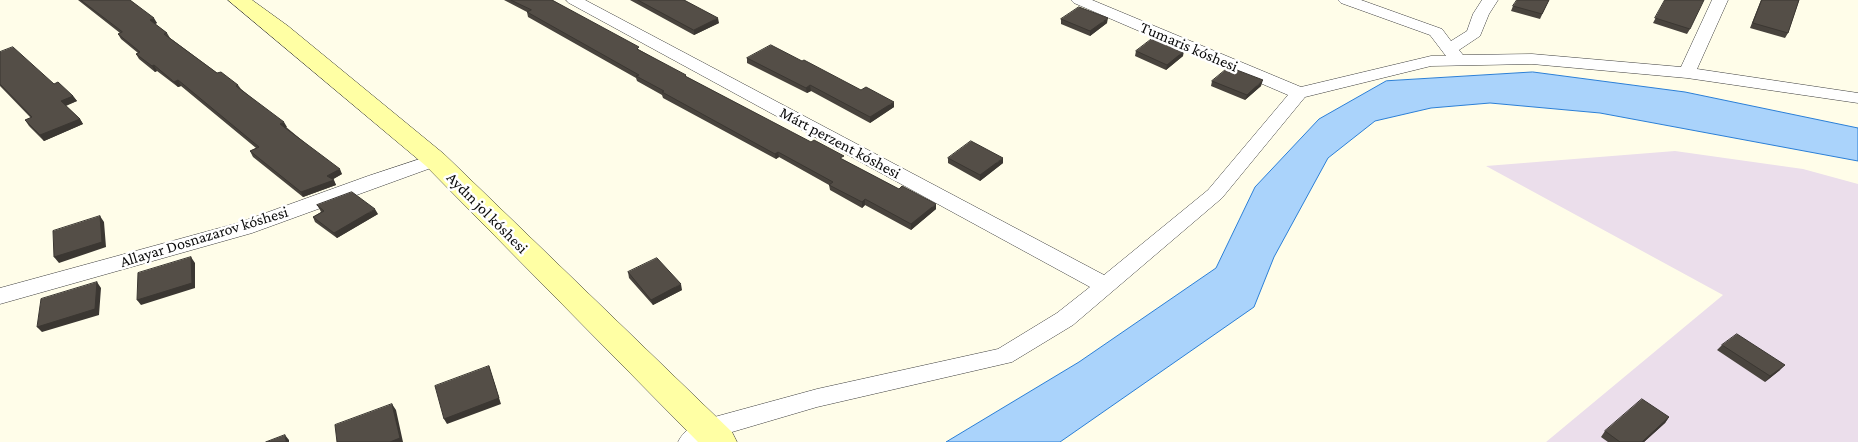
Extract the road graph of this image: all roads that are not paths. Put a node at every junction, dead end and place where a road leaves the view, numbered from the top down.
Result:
1 (238, 0) edge
2 (574, 0) edge
3 (1079, 0) edge
4 (1346, 0) edge
5 (1490, 0) edge
6 (1720, 0) edge
7 (1454, 54) junction
8 (1687, 72) junction
9 (1299, 93) junction
10 (1858, 98) edge
11 (435, 160) junction
12 (1106, 286) junction
13 (0, 296) edge
14 (706, 438) edge

1 - 11 street, Aydın jol kóshesi
2 - 12 street, Márt perzent kóshesi
3 - 9 street, Tumaris kóshesi
4 - 7 street
5 - 7 street
6 - 8 street
7 - 8 street
7 - 9 street
8 - 10 street
9 - 12 street
11 - 13 street, Allayar Dosnazarov kóshesi
11 - 14 street, Aydın jol kóshesi
12 - 14 street

